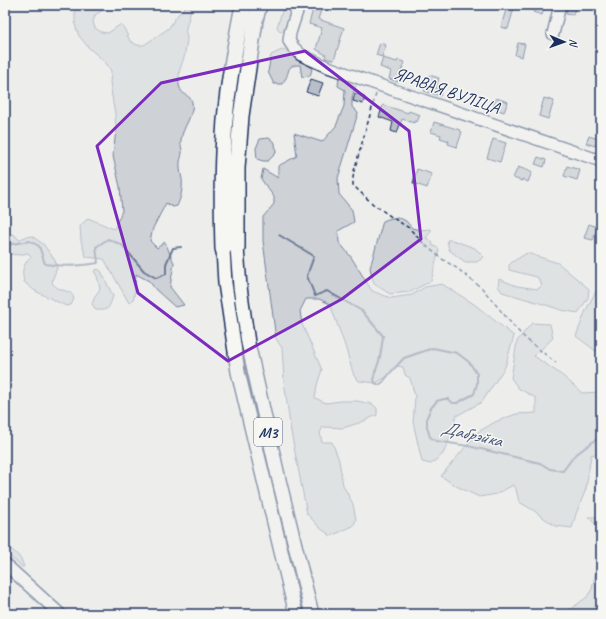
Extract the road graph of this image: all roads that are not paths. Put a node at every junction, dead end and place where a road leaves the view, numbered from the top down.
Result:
1 (243, 5) edge
2 (259, 5) edge
3 (299, 5) edge
4 (560, 5) edge
5 (553, 34) dead end
6 (601, 162) edge
7 (230, 249) junction
8 (5, 564) edge
9 (60, 614) edge
10 (296, 614) edge
11 (312, 614) edge

1 - 7 highway, М3
2 - 7 highway, М3
3 - 6 street, ЯРАВАЯ ВУЛІЦА
4 - 5 street
7 - 10 main road, М3
7 - 11 main road, М3
8 - 9 street

